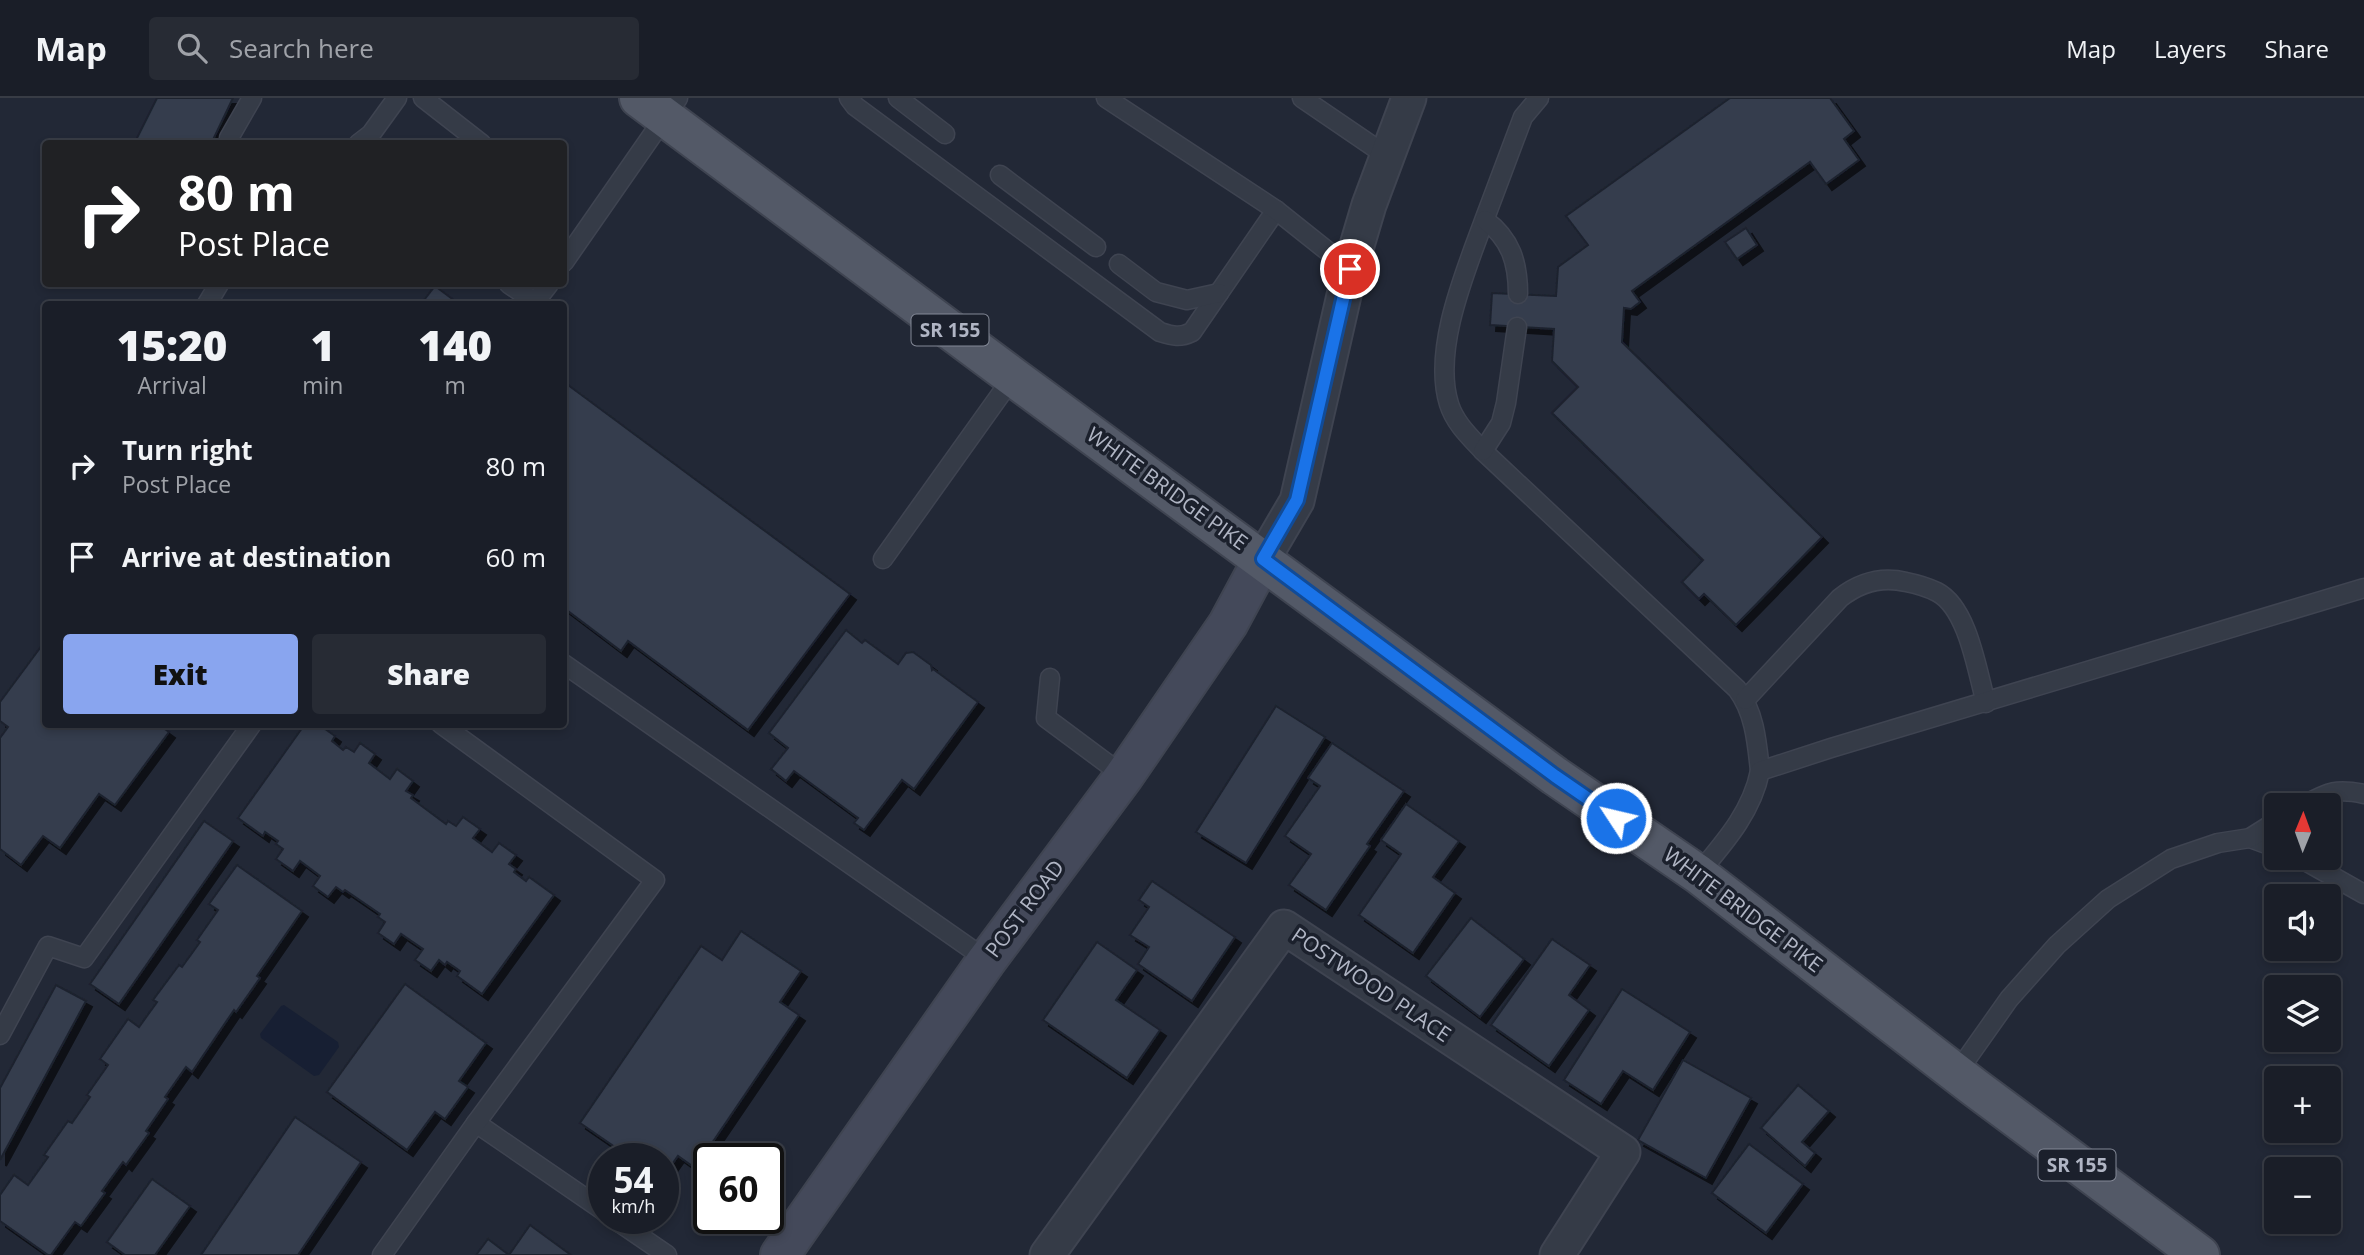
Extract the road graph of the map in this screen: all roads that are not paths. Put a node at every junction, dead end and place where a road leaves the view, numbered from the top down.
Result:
1 (252, 98) edge
2 (397, 98) edge
3 (423, 98) edge
4 (849, 98) edge
5 (898, 98) edge
6 (1106, 98) edge
7 (1302, 98) edge
8 (1409, 98) edge
9 (1539, 98) edge
10 (661, 104) edge
11 (945, 134) dead end
12 (229, 138) dead end
13 (363, 140) edge
14 (477, 140) edge
15 (1387, 156) junction
16 (1000, 175) dead end
17 (1276, 210) junction
18 (1485, 220) junction
19 (1096, 247) dead end
20 (567, 257) edge
21 (1119, 264) dead end
22 (1350, 269) junction
23 (513, 287) edge
24 (547, 287) edge
25 (1219, 293) junction
26 (1518, 294) dead end
27 (534, 301) edge
28 (536, 301) edge
29 (1517, 327) dead end
30 (1013, 377) junction
31 (1483, 451) junction
32 (883, 559) dead end
33 (1263, 559) junction
34 (2364, 588) edge
35 (567, 666) edge
36 (1051, 678) dead end
37 (1745, 700) junction
38 (1986, 703) junction
39 (250, 728) edge
40 (446, 728) edge
41 (1760, 771) junction
42 (1124, 776) junction
43 (2328, 793) edge
44 (2364, 794) edge
45 (2264, 829) edge
46 (2250, 838) junction
47 (2264, 843) edge
48 (2321, 870) edge
49 (1698, 874) junction
50 (2364, 894) edge
51 (987, 960) junction
52 (0, 1035) edge
53 (1956, 1074) junction
54 (476, 1123) junction
55 (588, 1200) edge
56 (636, 1234) edge
57 (382, 1255) edge
58 (667, 1255) edge
59 (780, 1255) edge
60 (1047, 1255) edge
61 (1557, 1255) edge
62 (2200, 1255) edge

1 - 12 lane
2 - 13 lane
3 - 14 lane
4 - 25 lane
5 - 11 lane
6 - 17 lane
7 - 15 lane
8 - 15 street
9 - 18 lane
10 - 20 lane
10 - 30 main road, WHITE BRIDGE PIKE / SR 155
15 - 22 street
16 - 19 lane
17 - 22 lane
17 - 25 lane
18 - 26 lane
18 - 31 lane
21 - 25 lane
22 - 33 street
23 - 27 lane
24 - 28 lane
29 - 31 lane
30 - 32 lane
30 - 33 main road, WHITE BRIDGE PIKE / SR 155
31 - 37 lane
33 - 42 street, POST ROAD
33 - 49 main road, WHITE BRIDGE PIKE / SR 155
34 - 38 lane
35 - 51 lane
36 - 42 lane
37 - 38 lane
37 - 41 lane
38 - 41 lane
39 - 52 lane
40 - 54 lane
41 - 49 lane
42 - 51 street, POST ROAD
43 - 44 lane
45 - 46 lane
46 - 47 lane
46 - 53 lane
48 - 50 lane
49 - 53 main road, WHITE BRIDGE PIKE / SR 155
51 - 59 street, POST ROAD
53 - 62 main road, WHITE BRIDGE PIKE / SR 155
54 - 55 lane
54 - 57 lane
56 - 58 lane
60 - 61 street, POSTWOOD PLACE

